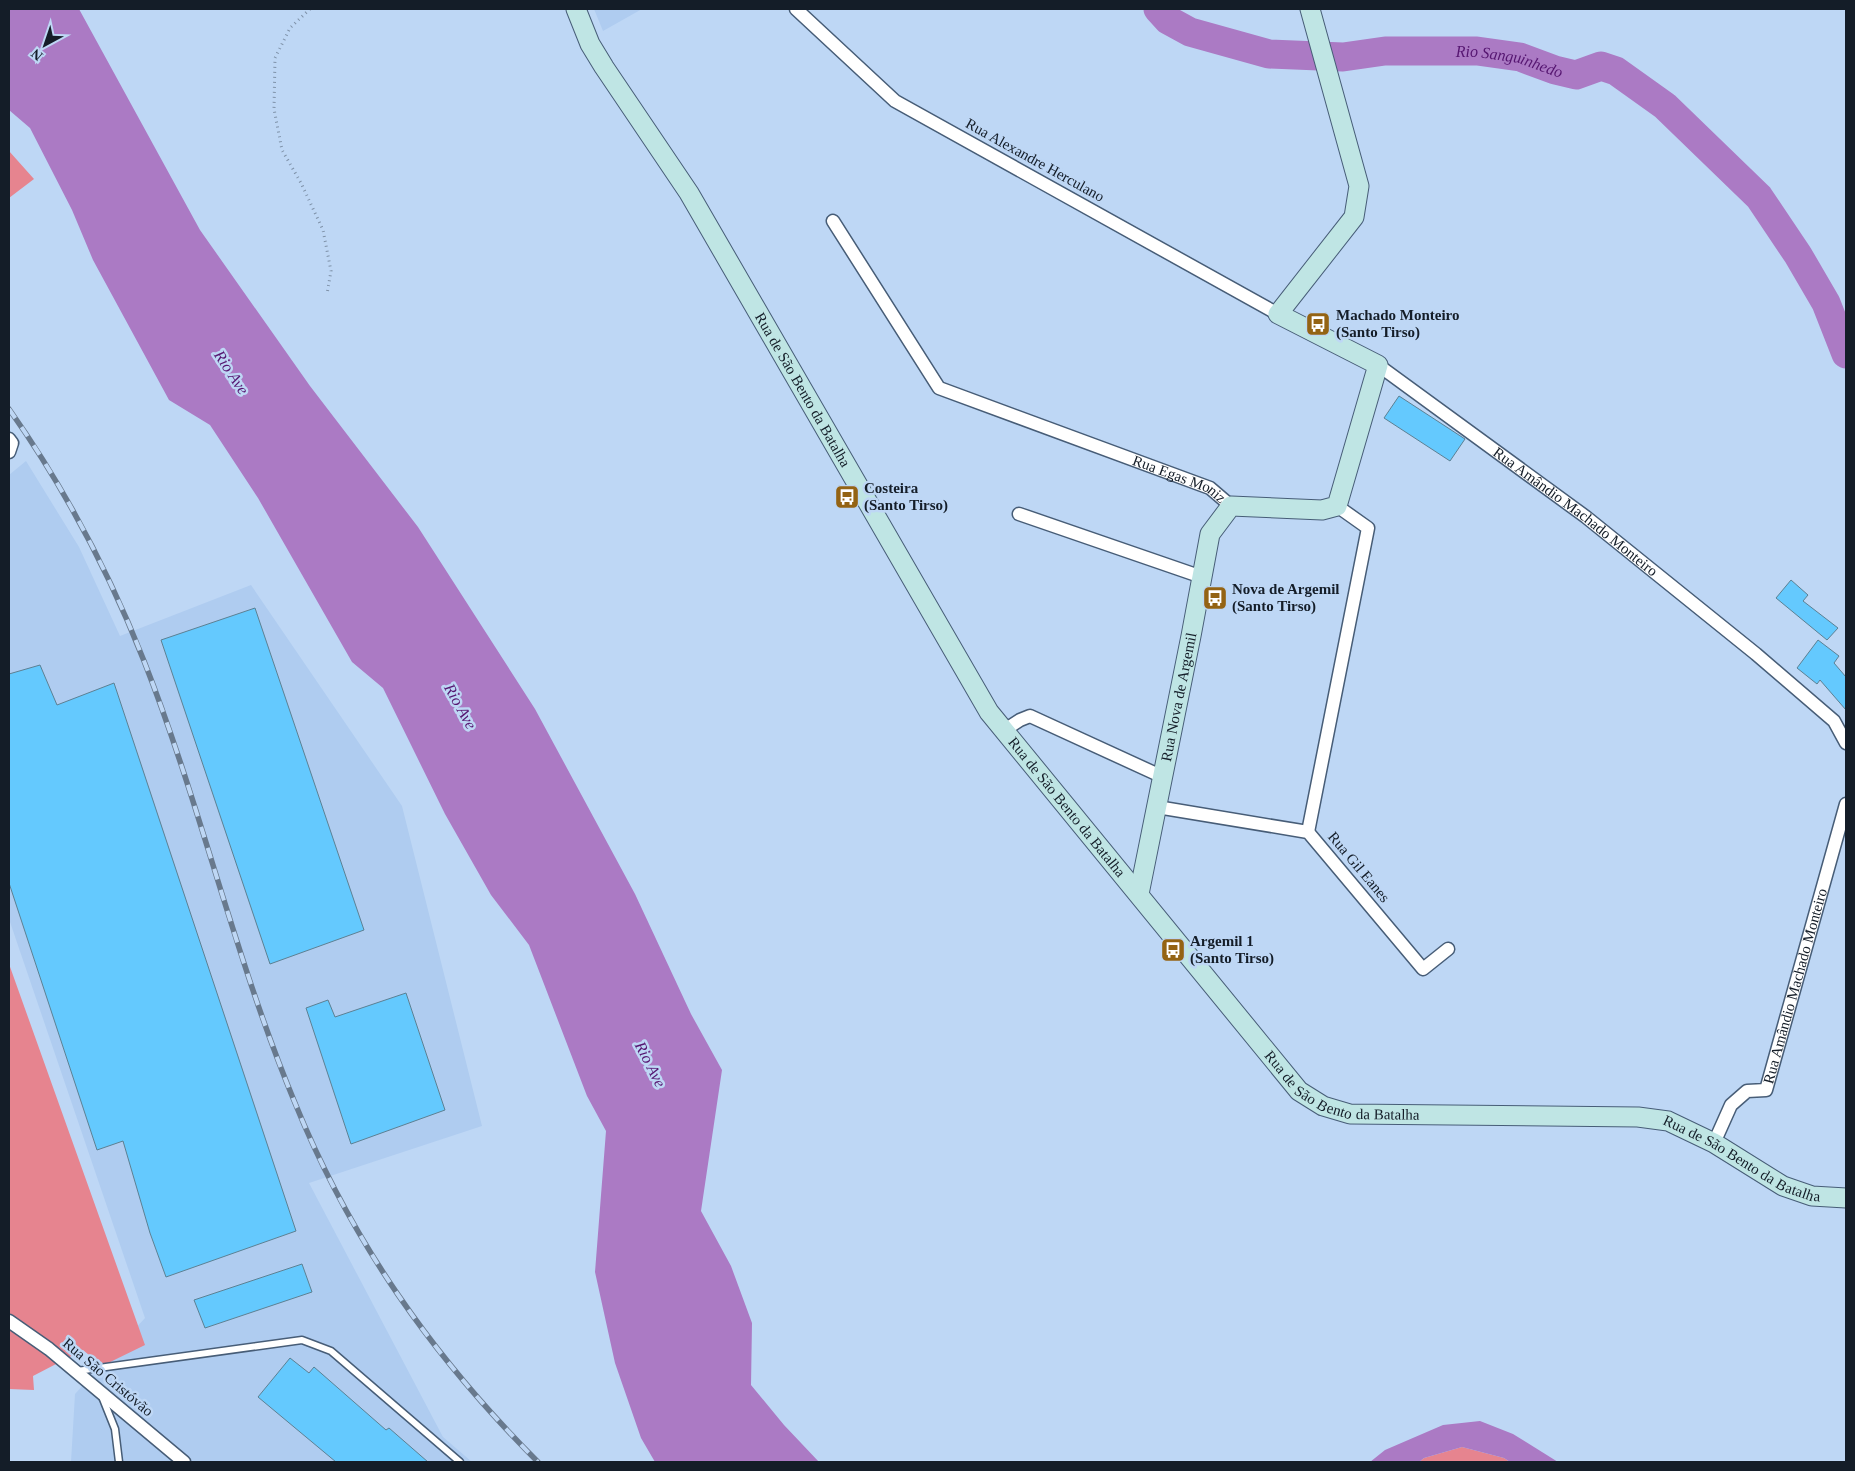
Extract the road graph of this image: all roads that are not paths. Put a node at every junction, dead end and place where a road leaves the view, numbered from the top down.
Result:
1 (576, 9) edge
2 (796, 9) edge
3 (1310, 9) edge
4 (833, 221) dead end
5 (1278, 314) junction
6 (1378, 365) junction
7 (9, 439) edge
8 (9, 452) edge
9 (1231, 506) junction
10 (1337, 506) junction
11 (1019, 514) dead end
12 (1202, 577) junction
13 (1003, 731) junction
14 (1846, 743) edge
15 (1163, 776) junction
16 (1846, 804) edge
17 (1157, 807) junction
18 (1308, 832) junction
19 (1139, 894) junction
20 (1448, 948) dead end
21 (1714, 1142) junction
22 (1846, 1198) edge
23 (9, 1320) edge
24 (76, 1371) junction
25 (95, 1388) junction
26 (119, 1462) edge
27 (184, 1462) edge
28 (459, 1462) edge

1 - 13 street, Rua de São Bento da Batalha
2 - 5 street, Rua Alexandre Herculano
3 - 5 street
4 - 9 street, Rua Egas Moniz
5 - 6 street, Rua Amândio Machado Monteiro
6 - 10 street
6 - 14 street, Rua Amândio Machado Monteiro
7 - 8 street
9 - 10 street, Rua Egas Moniz
9 - 12 street, Rua Nova de Argemil
10 - 18 street
11 - 12 street
12 - 15 street, Rua Nova de Argemil
13 - 15 street
13 - 19 street, Rua de São Bento da Batalha
15 - 17 street, Rua Nova de Argemil
16 - 21 street, Rua Amândio Machado Monteiro
17 - 18 street, Rua Gil Eanes
17 - 19 street, Rua Nova de Argemil
18 - 20 street, Rua Gil Eanes
19 - 21 street, Rua de São Bento da Batalha
21 - 22 street, Rua de São Bento da Batalha
23 - 24 street, Rua São Cristóvão
24 - 25 street, Rua São Cristóvão
24 - 28 lane
25 - 26 lane
25 - 27 street, Rua São Cristóvão

